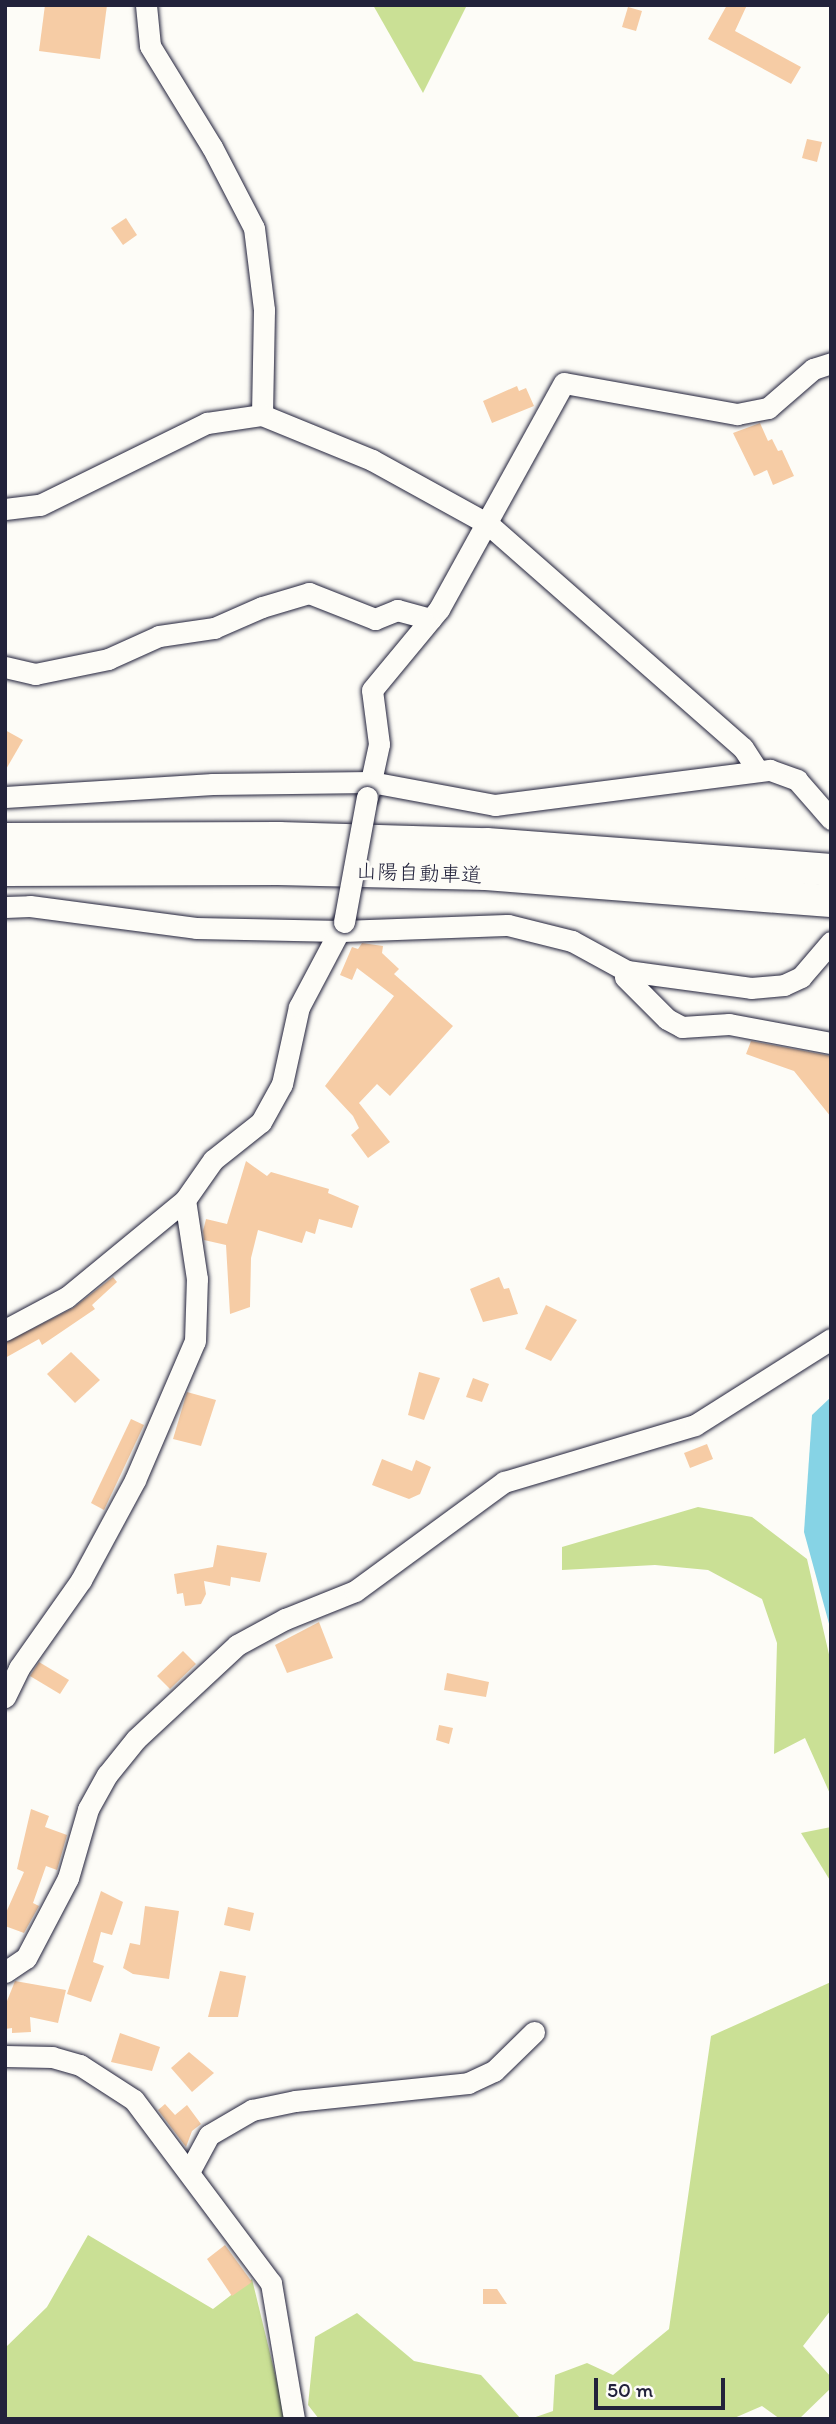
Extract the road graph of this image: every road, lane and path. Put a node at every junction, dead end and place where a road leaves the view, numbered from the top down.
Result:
1 (146, 5) edge
2 (831, 363) edge
3 (262, 415) junction
4 (5, 509) edge
5 (488, 524) junction
6 (431, 619) junction
7 (5, 667) edge
8 (758, 771) junction
9 (369, 790) junction
10 (5, 797) edge
11 (831, 819) edge
12 (5, 839) edge
13 (5, 870) edge
14 (831, 870) edge
15 (778, 880) junction
16 (831, 901) edge
17 (5, 907) edge
18 (343, 927) junction
19 (831, 942) edge
20 (627, 971) junction
21 (831, 1043) edge
22 (185, 1200) junction
23 (5, 1330) edge
24 (831, 1339) edge
25 (5, 1697) edge
26 (5, 1972) edge
27 (534, 2032) dead end
28 (5, 2056) edge
29 (189, 2172) junction
30 (294, 2419) edge

1 - 3 street
2 - 5 street
3 - 4 street
3 - 5 street
5 - 6 street
5 - 8 street
6 - 7 street
6 - 9 street
8 - 9 street
8 - 11 street
9 - 10 street
9 - 18 street, bridge
12 - 15 highway, 山陽自動車道
13 - 15 highway, 山陽自動車道
14 - 15 highway, 山陽自動車道
15 - 16 highway, 山陽自動車道
17 - 18 street
18 - 20 street
18 - 22 street
19 - 20 street
20 - 21 street
22 - 23 street
22 - 25 street
24 - 26 street
27 - 29 street
28 - 29 street
29 - 30 street

